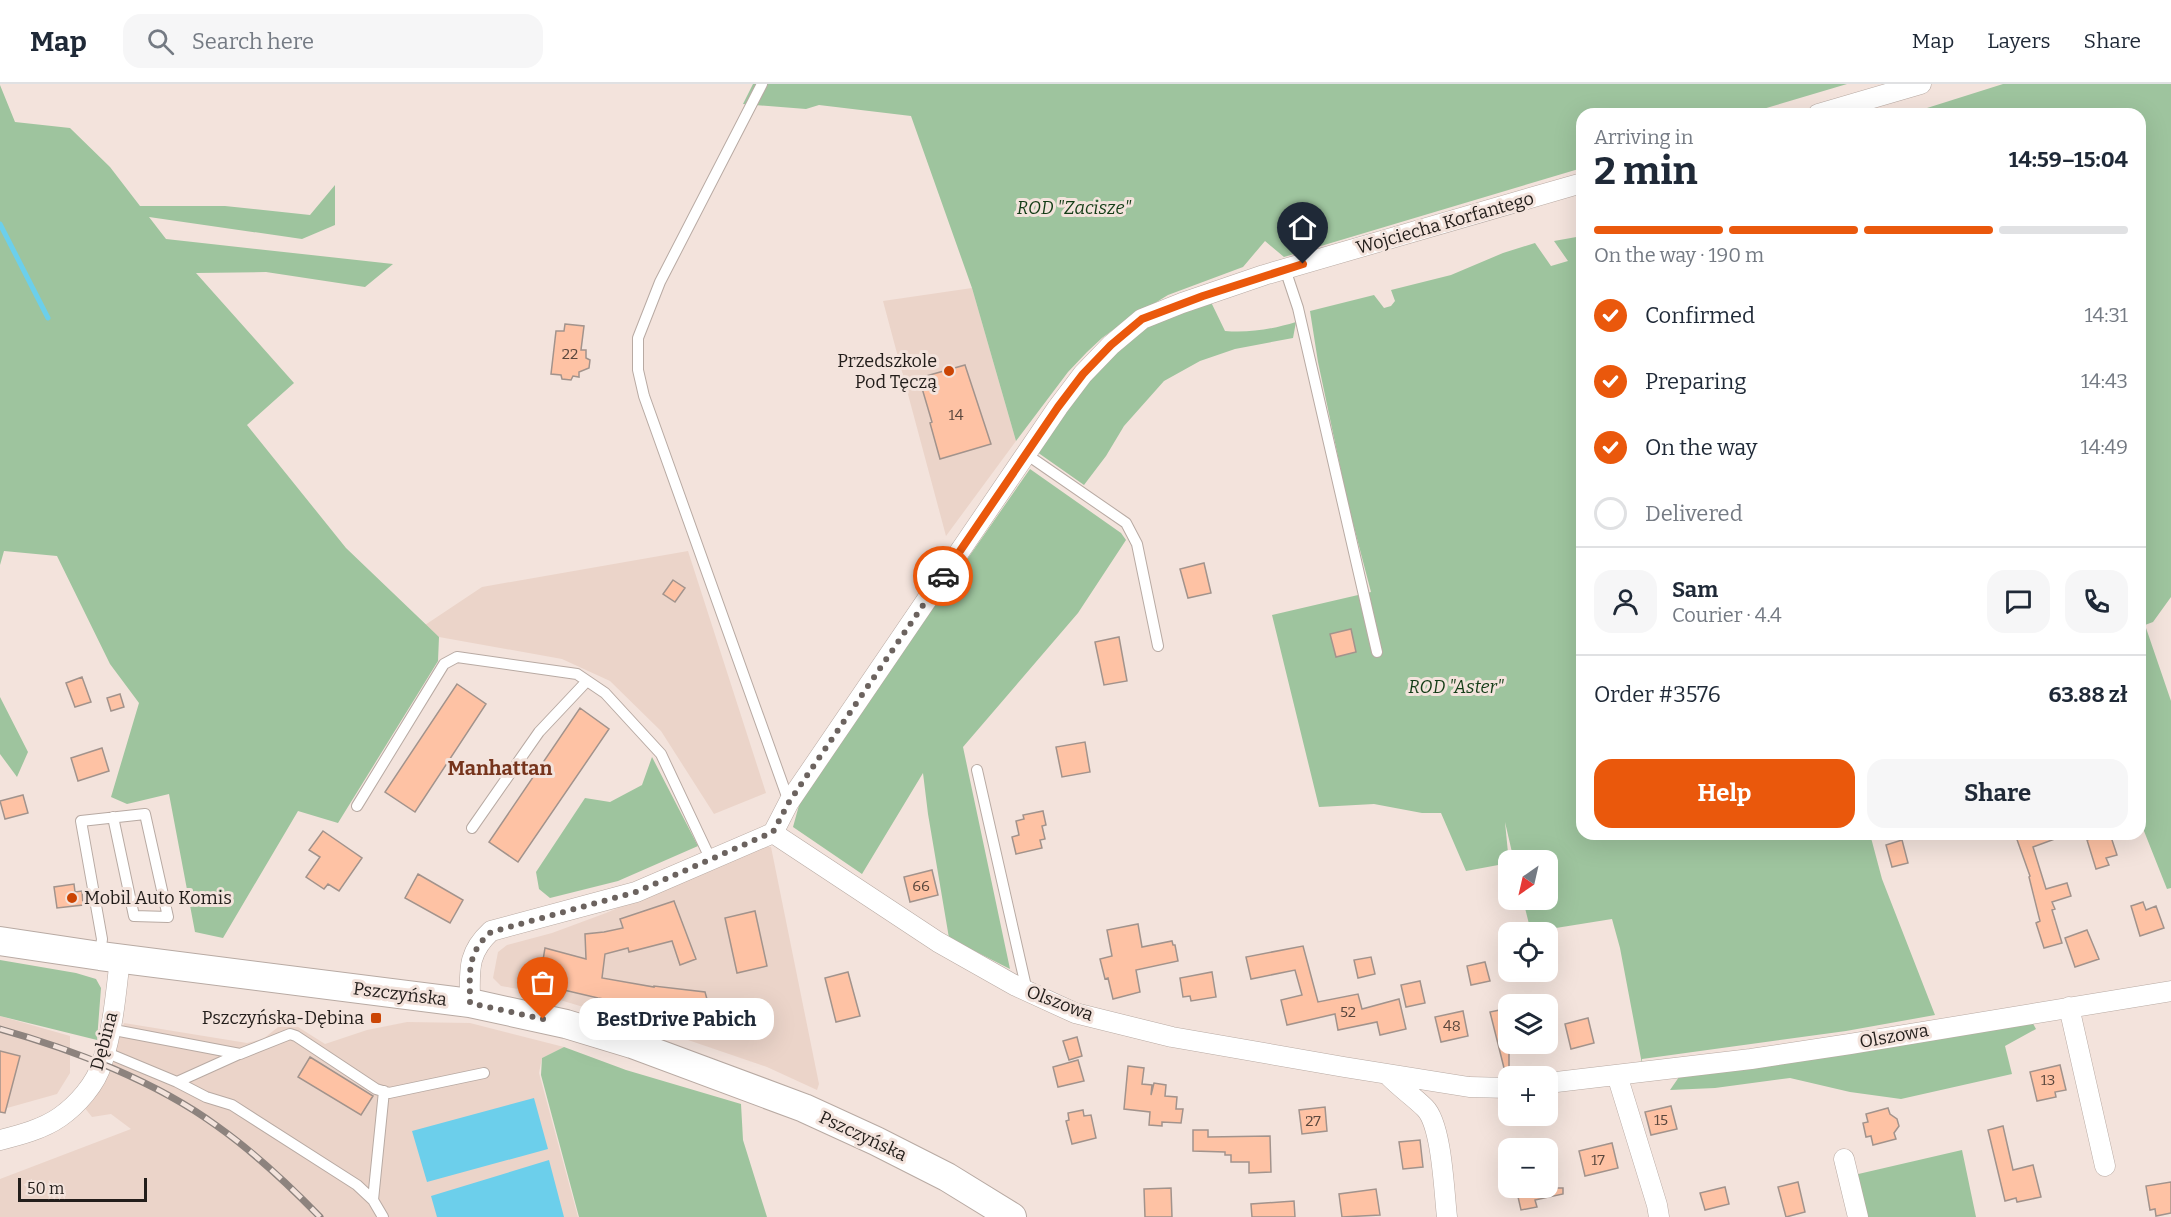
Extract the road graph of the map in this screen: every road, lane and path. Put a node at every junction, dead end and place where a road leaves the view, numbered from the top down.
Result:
1 (762, 84) edge
2 (1921, 84) edge
3 (1839, 108) edge
4 (1576, 185) edge
5 (1285, 269) junction
6 (1026, 454) junction
7 (1158, 646) dead end
8 (1377, 652) dead end
9 (587, 681) junction
10 (977, 770) dead end
11 (789, 802) junction
12 (357, 806) dead end
13 (112, 817) junction
14 (472, 828) dead end
15 (773, 832) junction
16 (710, 858) junction
17 (0, 941) edge
18 (110, 957) junction
19 (1027, 991) junction
20 (2171, 991) edge
21 (470, 1003) junction
22 (2069, 1007) junction
23 (110, 1029) junction
24 (105, 1052) junction
25 (240, 1054) junction
26 (484, 1073) dead end
27 (1387, 1074) junction
28 (1617, 1075) junction
29 (177, 1082) junction
30 (1558, 1082) edge
31 (1498, 1088) edge
32 (384, 1092) junction
33 (0, 1140) edge
34 (1844, 1159) dead end
35 (2105, 1166) dead end
36 (373, 1200) junction
37 (383, 1217) edge
38 (1012, 1217) edge
39 (1447, 1217) edge
40 (1659, 1217) edge
41 (1858, 1217) edge

1 - 11 lane
2 - 3 street
4 - 5 street, Wojciecha Korfantego
5 - 6 street, Wojciecha Korfantego
5 - 8 lane
6 - 7 lane
6 - 11 street, Wojciecha Korfantego
9 - 12 lane
9 - 14 lane
9 - 16 lane
10 - 19 lane
11 - 15 street, Wojciecha Korfantego
13 - 13 lane
13 - 18 lane
15 - 16 street
15 - 19 street, Olszowa
16 - 21 street
17 - 18 main road, Pszczyńska
18 - 21 main road, Pszczyńska
18 - 23 street, Dębina
19 - 27 street, Olszowa
20 - 22 street, Olszowa
21 - 38 main road, Pszczyńska
22 - 28 street, Olszowa
22 - 35 street
23 - 24 street, Dębina
23 - 25 lane
24 - 29 lane
24 - 33 street, Dębina
25 - 29 lane
25 - 32 lane
26 - 32 lane
27 - 31 street, Olszowa
27 - 39 street
28 - 30 street, Olszowa
28 - 40 street
29 - 36 lane
32 - 36 lane
34 - 41 street
36 - 37 lane

